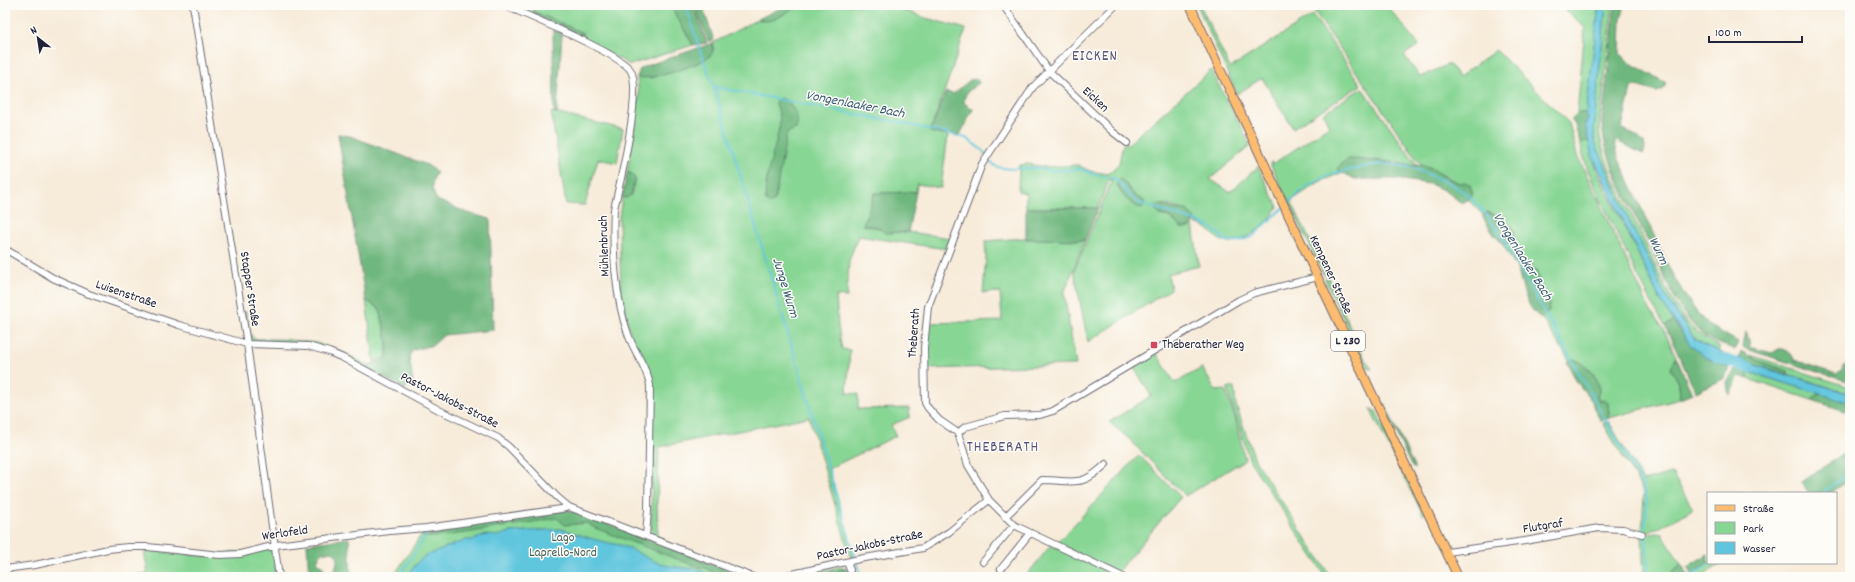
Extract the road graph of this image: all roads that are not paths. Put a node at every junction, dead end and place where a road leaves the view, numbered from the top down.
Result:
1 (193, 5) edge
2 (504, 5) edge
3 (1004, 5) edge
4 (1116, 5) edge
5 (1190, 5) edge
6 (1049, 71) junction
7 (1127, 143) dead end
8 (5, 249) edge
9 (1318, 277) junction
10 (246, 344) junction
11 (958, 433) junction
12 (1106, 464) dead end
13 (989, 500) junction
14 (569, 506) junction
15 (1005, 517) junction
16 (1014, 525) junction
17 (1030, 534) junction
18 (1642, 534) dead end
19 (646, 536) junction
20 (276, 545) junction
21 (1447, 552) junction
22 (849, 561) junction
23 (983, 562) dead end
24 (5, 569) edge
25 (1001, 569) dead end
26 (850, 570) dead end
27 (279, 577) edge
28 (753, 577) edge
29 (779, 577) edge
30 (1123, 577) edge
31 (1458, 577) edge

1 - 10 street, Stapper Straße
2 - 19 street, Mühlenbruch
3 - 6 street, Eicken
4 - 6 street
5 - 9 main road, Kempener Straße / L 230
6 - 7 street, Eicken
6 - 11 street, Theberath
8 - 10 street, Luisenstraße
9 - 11 street
9 - 21 main road, Kempener Straße / L 230
10 - 14 street, Pastor-Jakobs-Straße
10 - 20 street, Stapper Straße
11 - 13 street
12 - 15 street
13 - 15 street
13 - 22 street, Pastor-Jakobs-Straße
14 - 19 street, Pastor-Jakobs-Straße
14 - 20 street, Werlofeld
15 - 16 street
16 - 17 street
16 - 23 street
17 - 25 street
17 - 30 street
18 - 21 street, Flutgraf
19 - 28 street, Pastor-Jakobs-Straße
20 - 24 street, Werlofeld
20 - 27 street, Stapper Straße
21 - 31 main road, Kempener Straße / L 230
22 - 26 street
22 - 29 street, Pastor-Jakobs-Straße

